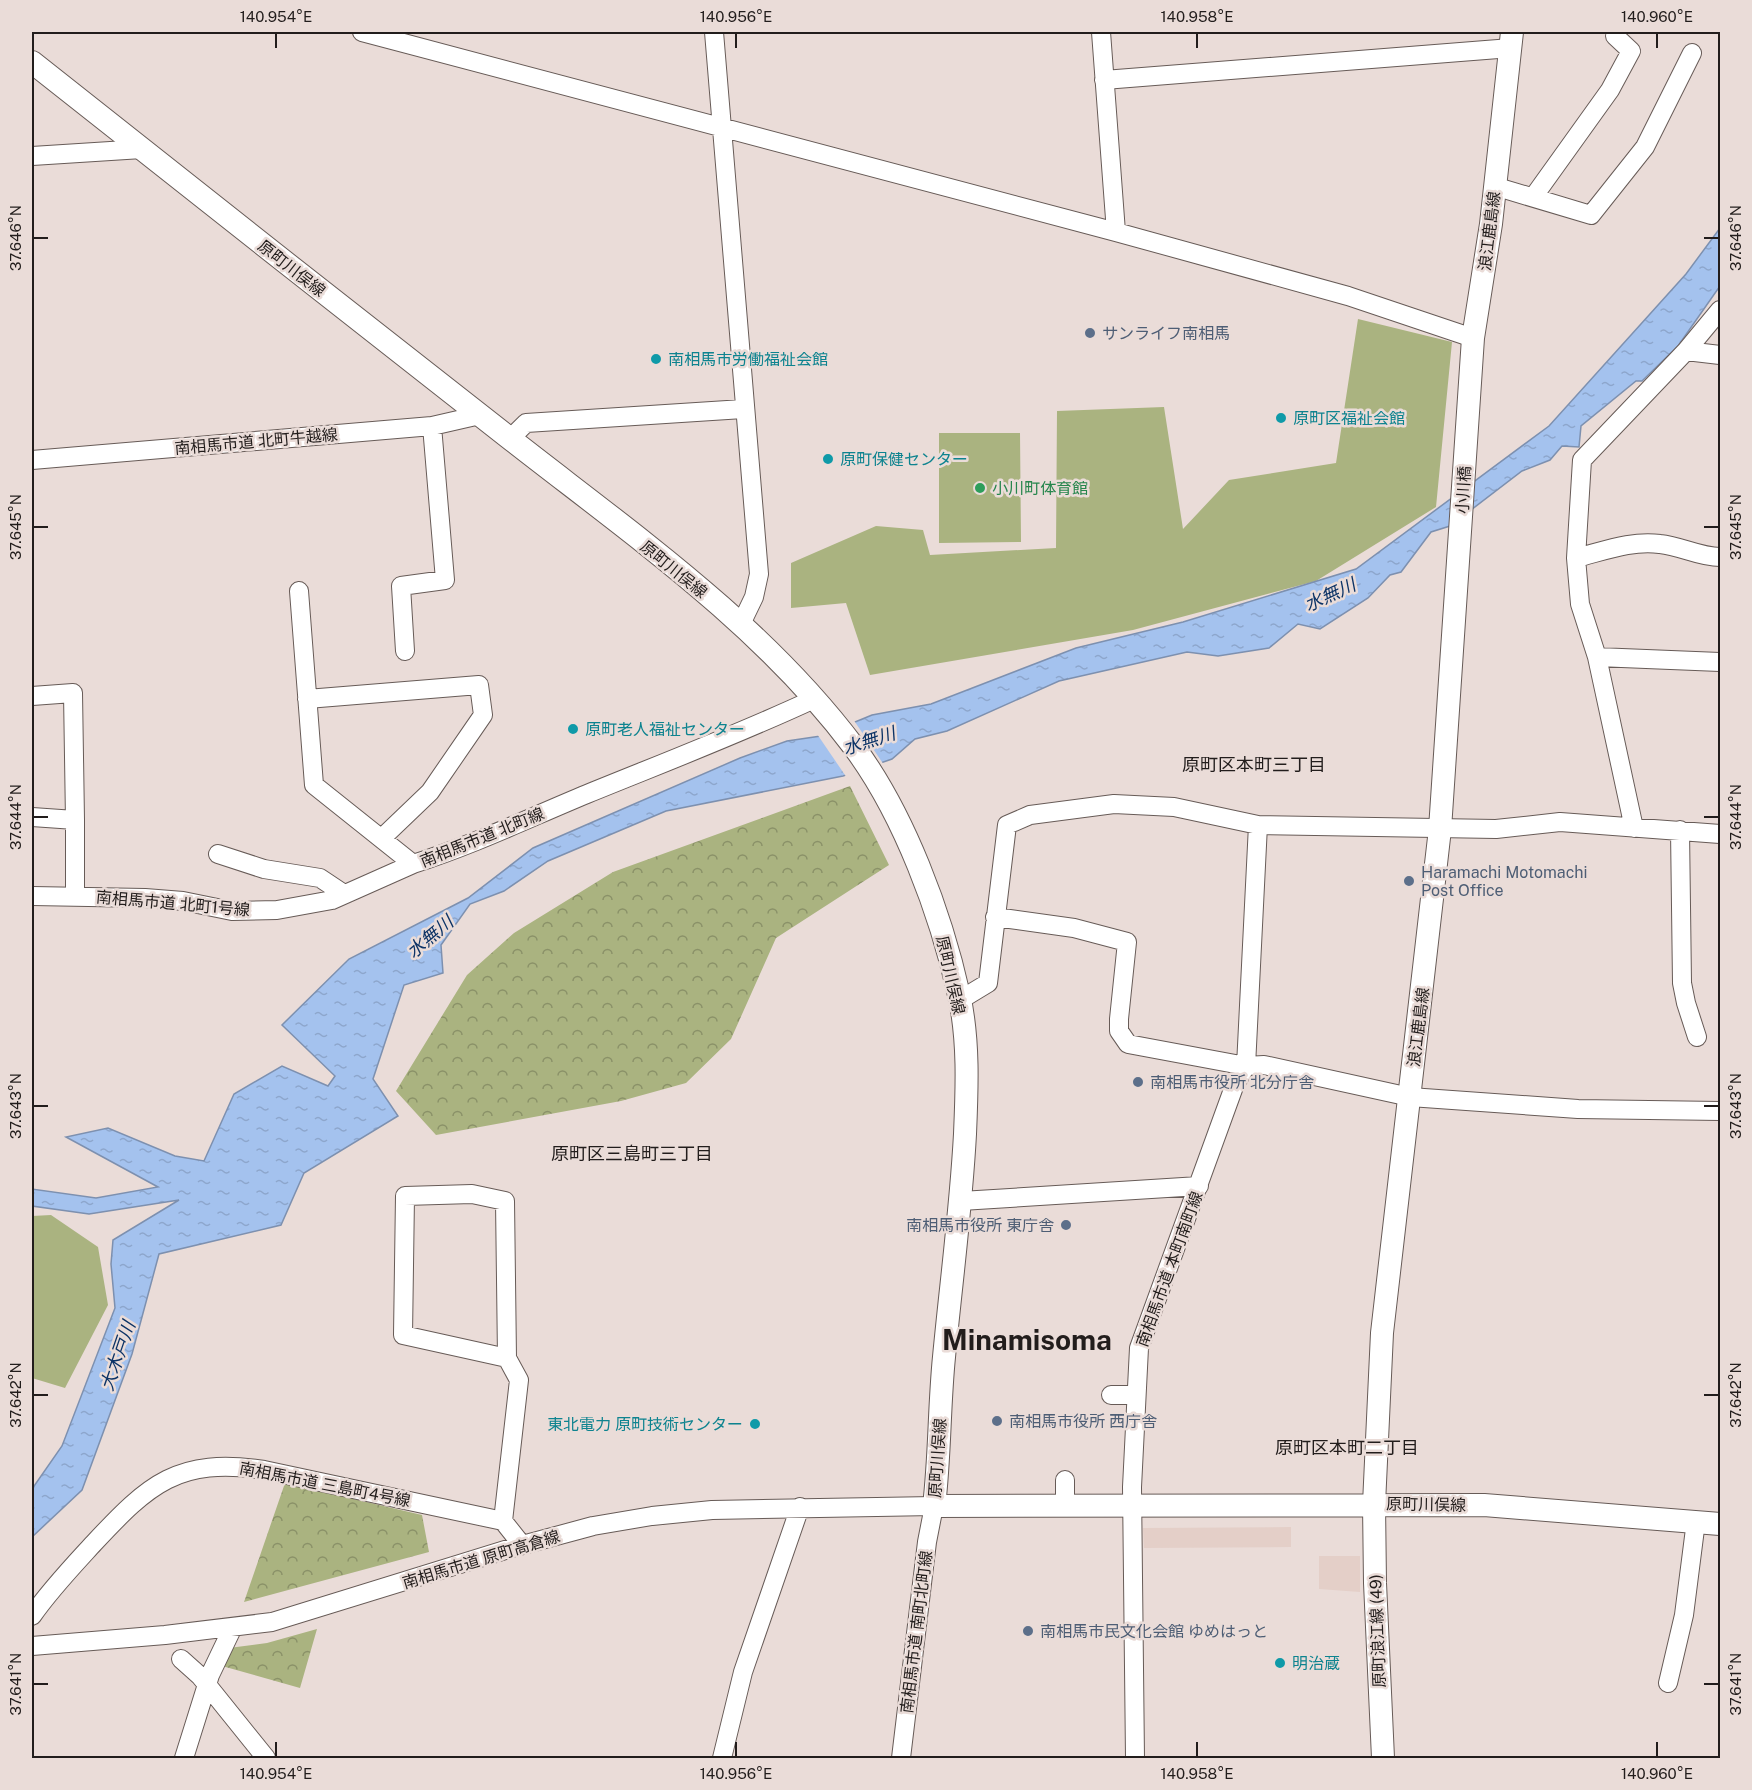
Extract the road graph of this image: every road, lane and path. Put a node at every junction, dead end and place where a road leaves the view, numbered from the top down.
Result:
1 (362, 32) edge
2 (714, 32) edge
3 (1101, 32) edge
4 (1615, 36) dead end
5 (1512, 40) edge
6 (1692, 53) dead end
7 (32, 62) edge
8 (1104, 80) junction
9 (722, 127) junction
10 (142, 149) junction
11 (32, 156) edge
12 (1494, 186) junction
13 (1534, 196) junction
14 (1116, 232) junction
15 (1720, 309) edge
16 (1473, 338) junction
17 (1686, 351) junction
18 (1720, 355) edge
19 (743, 409) junction
20 (480, 415) junction
21 (432, 426) junction
22 (1466, 431) joint
23 (510, 439) junction
24 (32, 460) edge
25 (1459, 550) joint
26 (1720, 557) edge
27 (1576, 558) junction
28 (299, 591) dead end
29 (741, 624) junction
30 (405, 651) dead end
31 (1597, 657) junction
32 (1720, 662) edge
33 (32, 696) edge
34 (307, 699) junction
35 (818, 703) junction
36 (32, 818) edge
37 (75, 820) junction
38 (1258, 825) junction
39 (1634, 828) junction
40 (1440, 829) junction
41 (1680, 830) junction
42 (1720, 834) edge
43 (383, 837) junction
44 (218, 854) dead end
45 (413, 864) junction
46 (344, 894) junction
47 (32, 896) edge
48 (75, 896) junction
49 (995, 917) junction
50 (960, 1000) junction
51 (1698, 1037) dead end
52 (1246, 1066) junction
53 (1410, 1096) junction
54 (1720, 1111) edge
55 (1199, 1186) junction
56 (962, 1201) junction
57 (507, 1358) junction
58 (1111, 1395) dead end
59 (1136, 1395) junction
60 (1065, 1480) dead end
61 (1374, 1504) junction
62 (1065, 1505) junction
63 (934, 1506) junction
64 (1132, 1506) junction
65 (800, 1507) junction
66 (503, 1521) junction
67 (1696, 1521) junction
68 (1720, 1524) edge
69 (522, 1545) junction
70 (32, 1616) edge
71 (233, 1627) junction
72 (32, 1646) edge
73 (182, 1659) dead end
74 (1668, 1683) dead end
75 (207, 1685) junction
76 (184, 1758) edge
77 (266, 1758) edge
78 (722, 1758) edge
79 (901, 1758) edge
80 (1136, 1758) edge
81 (1383, 1758) edge

1 - 9 street
2 - 9 street
3 - 8 street
4 - 13 street
5 - 8 street
5 - 12 main road, 浪江鹿島線
6 - 13 street
7 - 10 main road, 原町川俣線
8 - 14 street
9 - 14 street
9 - 19 street
10 - 11 street
10 - 20 main road, 原町川俣線
12 - 13 street
12 - 16 main road, 浪江鹿島線
14 - 16 street
15 - 17 street
16 - 22 main road, 浪江鹿島線
17 - 18 street
17 - 27 street
19 - 23 street
19 - 29 street
20 - 21 street, 南相馬市道 北町牛越線
20 - 23 main road, 原町川俣線
21 - 24 street, 南相馬市道 北町牛越線
21 - 30 street
22 - 25 main road, 小川橋
23 - 29 main road, 原町川俣線
25 - 40 main road, 浪江鹿島線
26 - 27 street
27 - 31 street
28 - 34 street, 南相馬市道 北町線
29 - 35 main road, 原町川俣線
31 - 32 street
31 - 39 street
33 - 37 street
34 - 43 street, 南相馬市道 北町線
34 - 43 street
35 - 45 street, 南相馬市道 北町線
35 - 50 main road, 原町川俣線
36 - 37 street
37 - 48 street
38 - 40 street
38 - 49 street
38 - 52 street, 南相馬市道 本町南町線
39 - 40 street
39 - 41 street
40 - 53 main road, 浪江鹿島線
41 - 42 street
41 - 51 street
43 - 45 street, 南相馬市道 北町線
44 - 46 street
45 - 46 street, 南相馬市道 北町1号線
46 - 48 street, 南相馬市道 北町1号線
47 - 48 street, 南相馬市道 北町1号線
49 - 50 street
49 - 52 street
50 - 56 main road, 原町川俣線
52 - 53 street
52 - 55 street, 南相馬市道 本町南町線
53 - 54 street
53 - 61 main road, 浪江鹿島線
55 - 56 street
55 - 59 street, 南相馬市道 本町南町線
56 - 63 main road, 原町川俣線
57 - 57 street
57 - 66 street
58 - 59 street
59 - 64 street, 南相馬市道 本町南町線
60 - 62 street
61 - 64 main road, 原町川俣線
61 - 67 main road, 原町川俣線
61 - 81 main road, 原町浪江線 (49)
62 - 63 main road, 原町川俣線
62 - 64 main road, 原町川俣線
63 - 65 street, 南相馬市道 原町高倉線
63 - 79 street, 南相馬市道 南町北町線
64 - 80 street, 南相馬市道 本町南町線
65 - 69 street, 南相馬市道 原町高倉線
65 - 78 street
66 - 69 street
66 - 70 street, 南相馬市道 三島町4号線
67 - 68 main road, 原町川俣線
67 - 74 street
69 - 71 street, 南相馬市道 原町高倉線
71 - 72 street, 南相馬市道 原町高倉線
71 - 75 street
73 - 75 street
75 - 76 street
75 - 77 street

